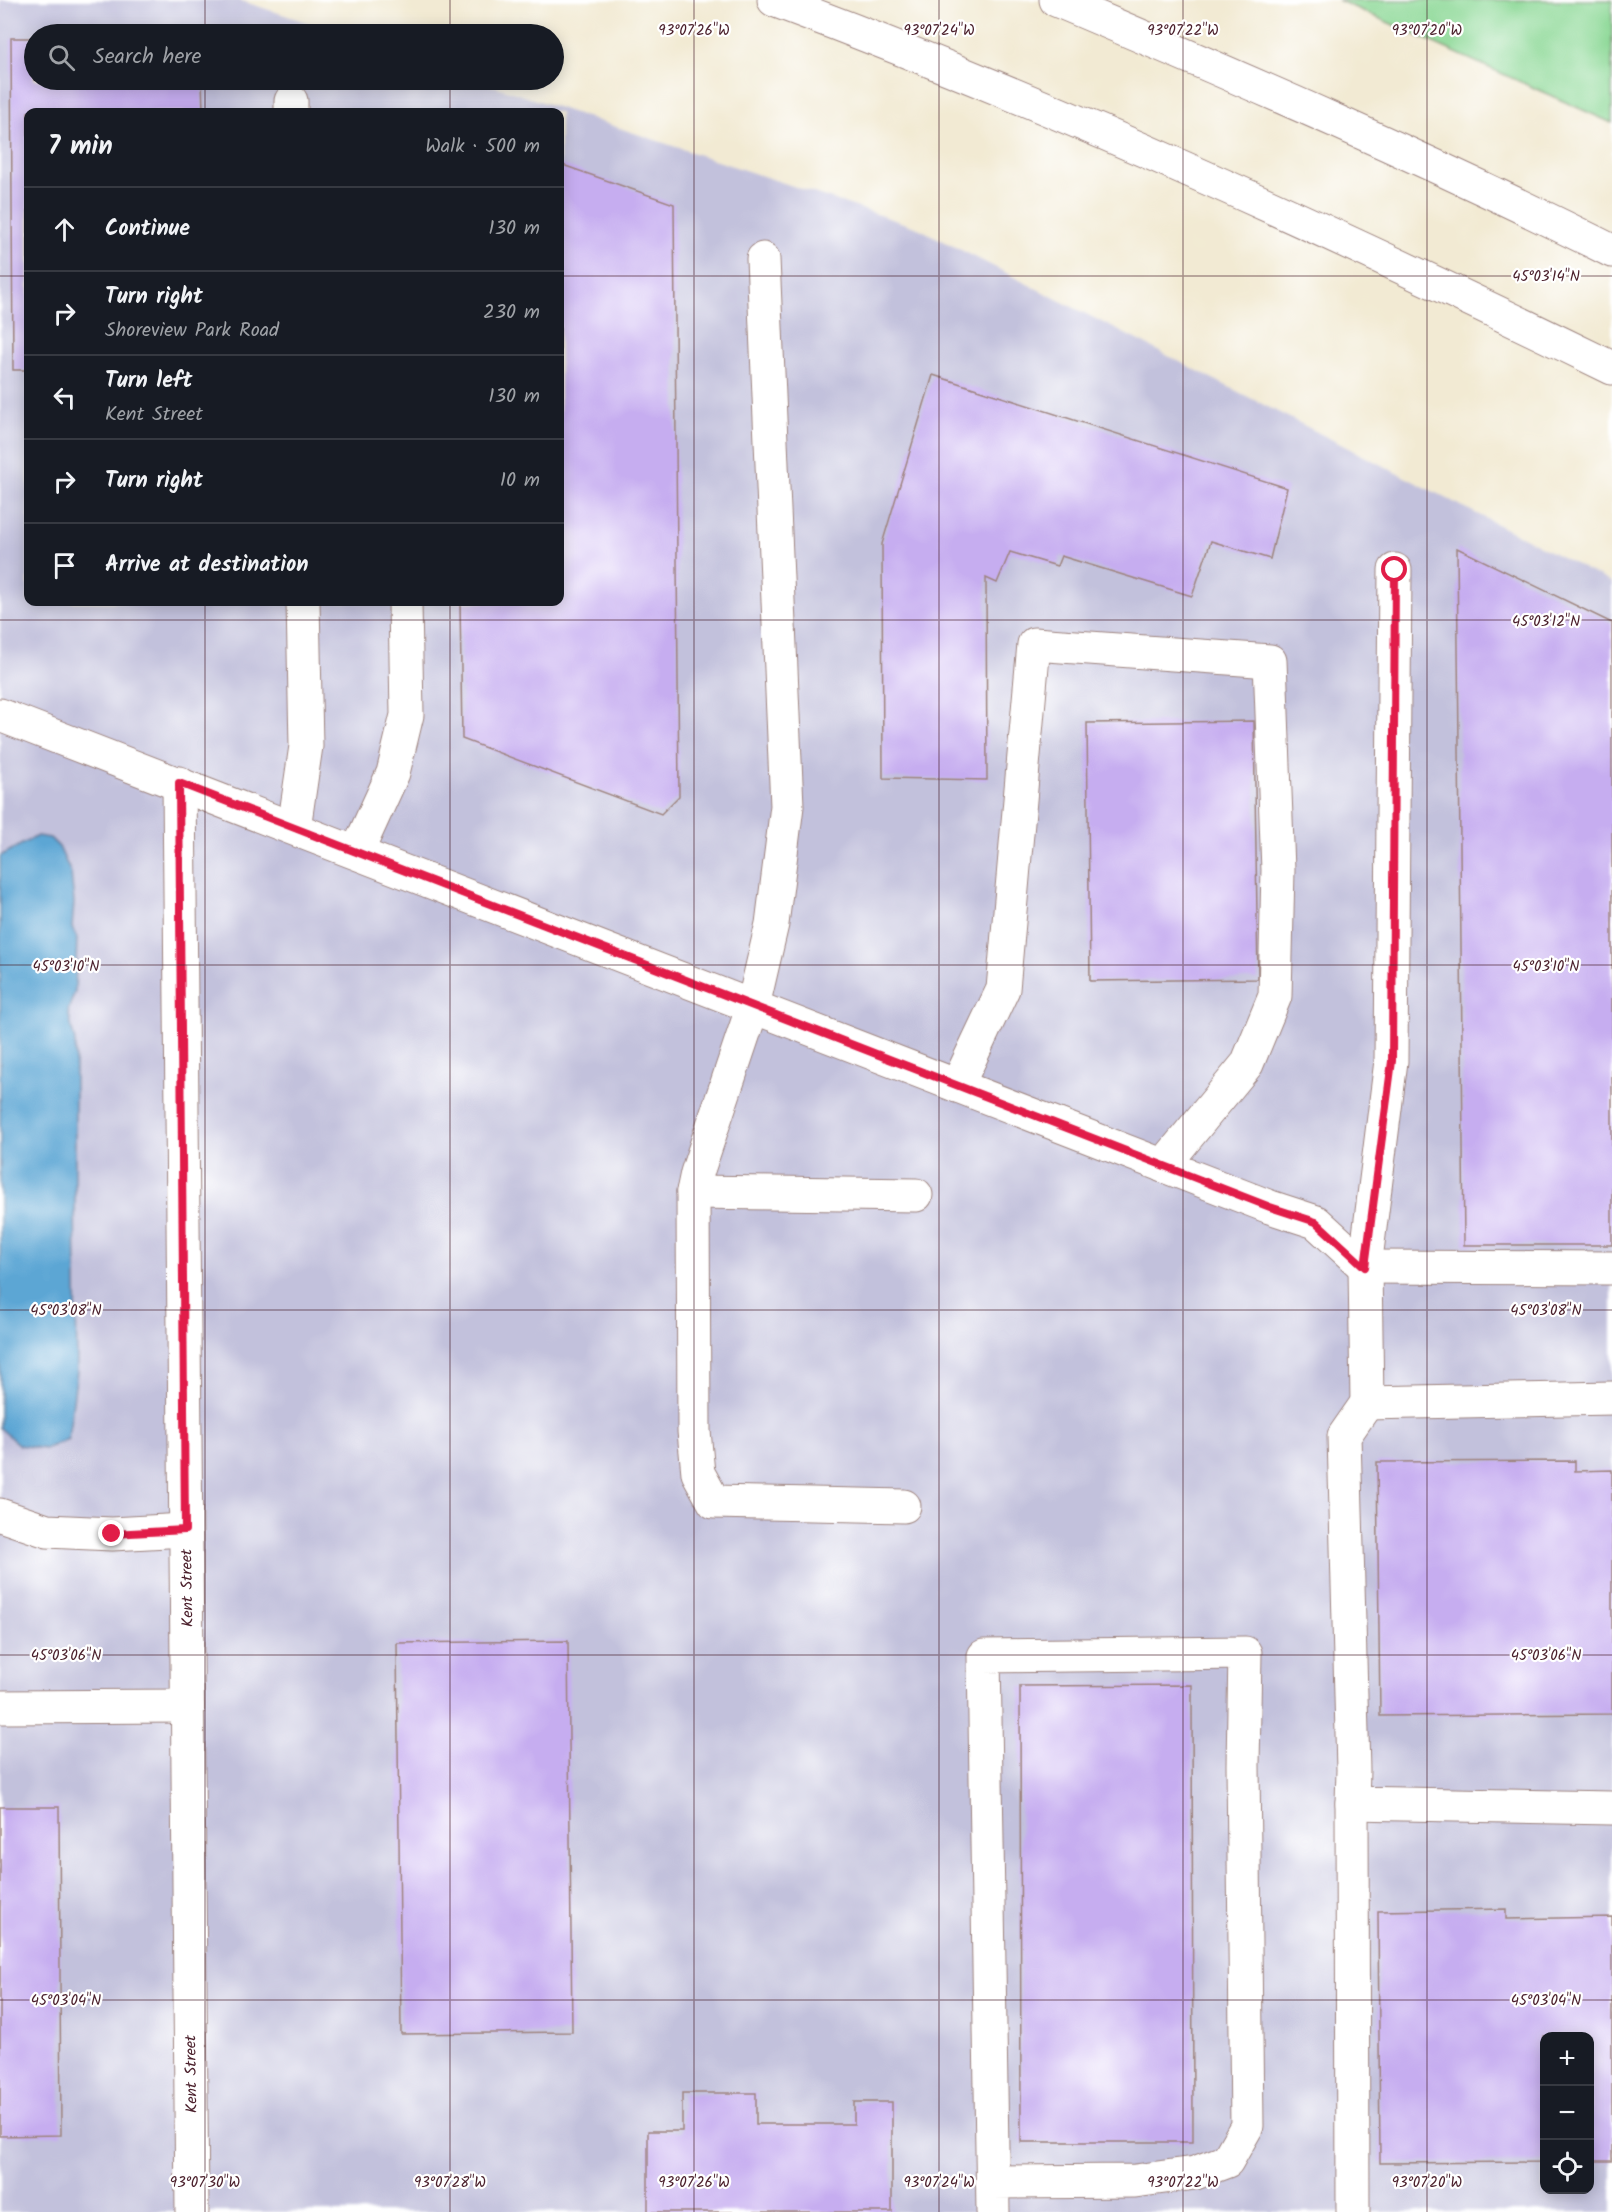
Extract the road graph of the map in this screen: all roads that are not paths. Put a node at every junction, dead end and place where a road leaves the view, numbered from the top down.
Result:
1 (774, 0) edge
2 (1056, 0) edge
3 (1612, 251) edge
4 (763, 259) dead end
5 (1612, 368) edge
6 (1395, 570) dead end
7 (303, 606) edge
8 (405, 606) edge
9 (0, 715) edge
10 (179, 783) junction
11 (294, 828) junction
12 (357, 852) junction
13 (753, 1006) junction
14 (957, 1086) junction
15 (1163, 1166) junction
16 (693, 1192) junction
17 (916, 1195) dead end
18 (1365, 1267) junction
19 (1612, 1268) edge
20 (1612, 1398) edge
21 (1367, 1403) junction
22 (904, 1506) dead end
23 (0, 1515) edge
24 (185, 1530) junction
25 (187, 1706) junction
26 (0, 1707) edge
27 (1352, 1803) junction
28 (1612, 1808) edge
29 (993, 2197) edge
30 (192, 2212) edge
31 (1353, 2212) edge

1 - 5 main road
2 - 3 main road
4 - 13 main road
6 - 18 main road
7 - 11 main road
8 - 12 main road
9 - 10 main road
10 - 11 main road
10 - 24 main road, Kent Street
11 - 12 main road
12 - 13 main road
13 - 14 main road
13 - 16 main road
14 - 15 main road
14 - 15 main road
15 - 18 main road
16 - 17 main road
16 - 22 main road
18 - 19 main road
18 - 21 main road
20 - 21 main road
21 - 27 main road
23 - 24 main road
24 - 25 main road, Kent Street
25 - 26 main road
25 - 30 main road, Kent Street
27 - 28 main road
27 - 31 main road
29 - 29 main road

